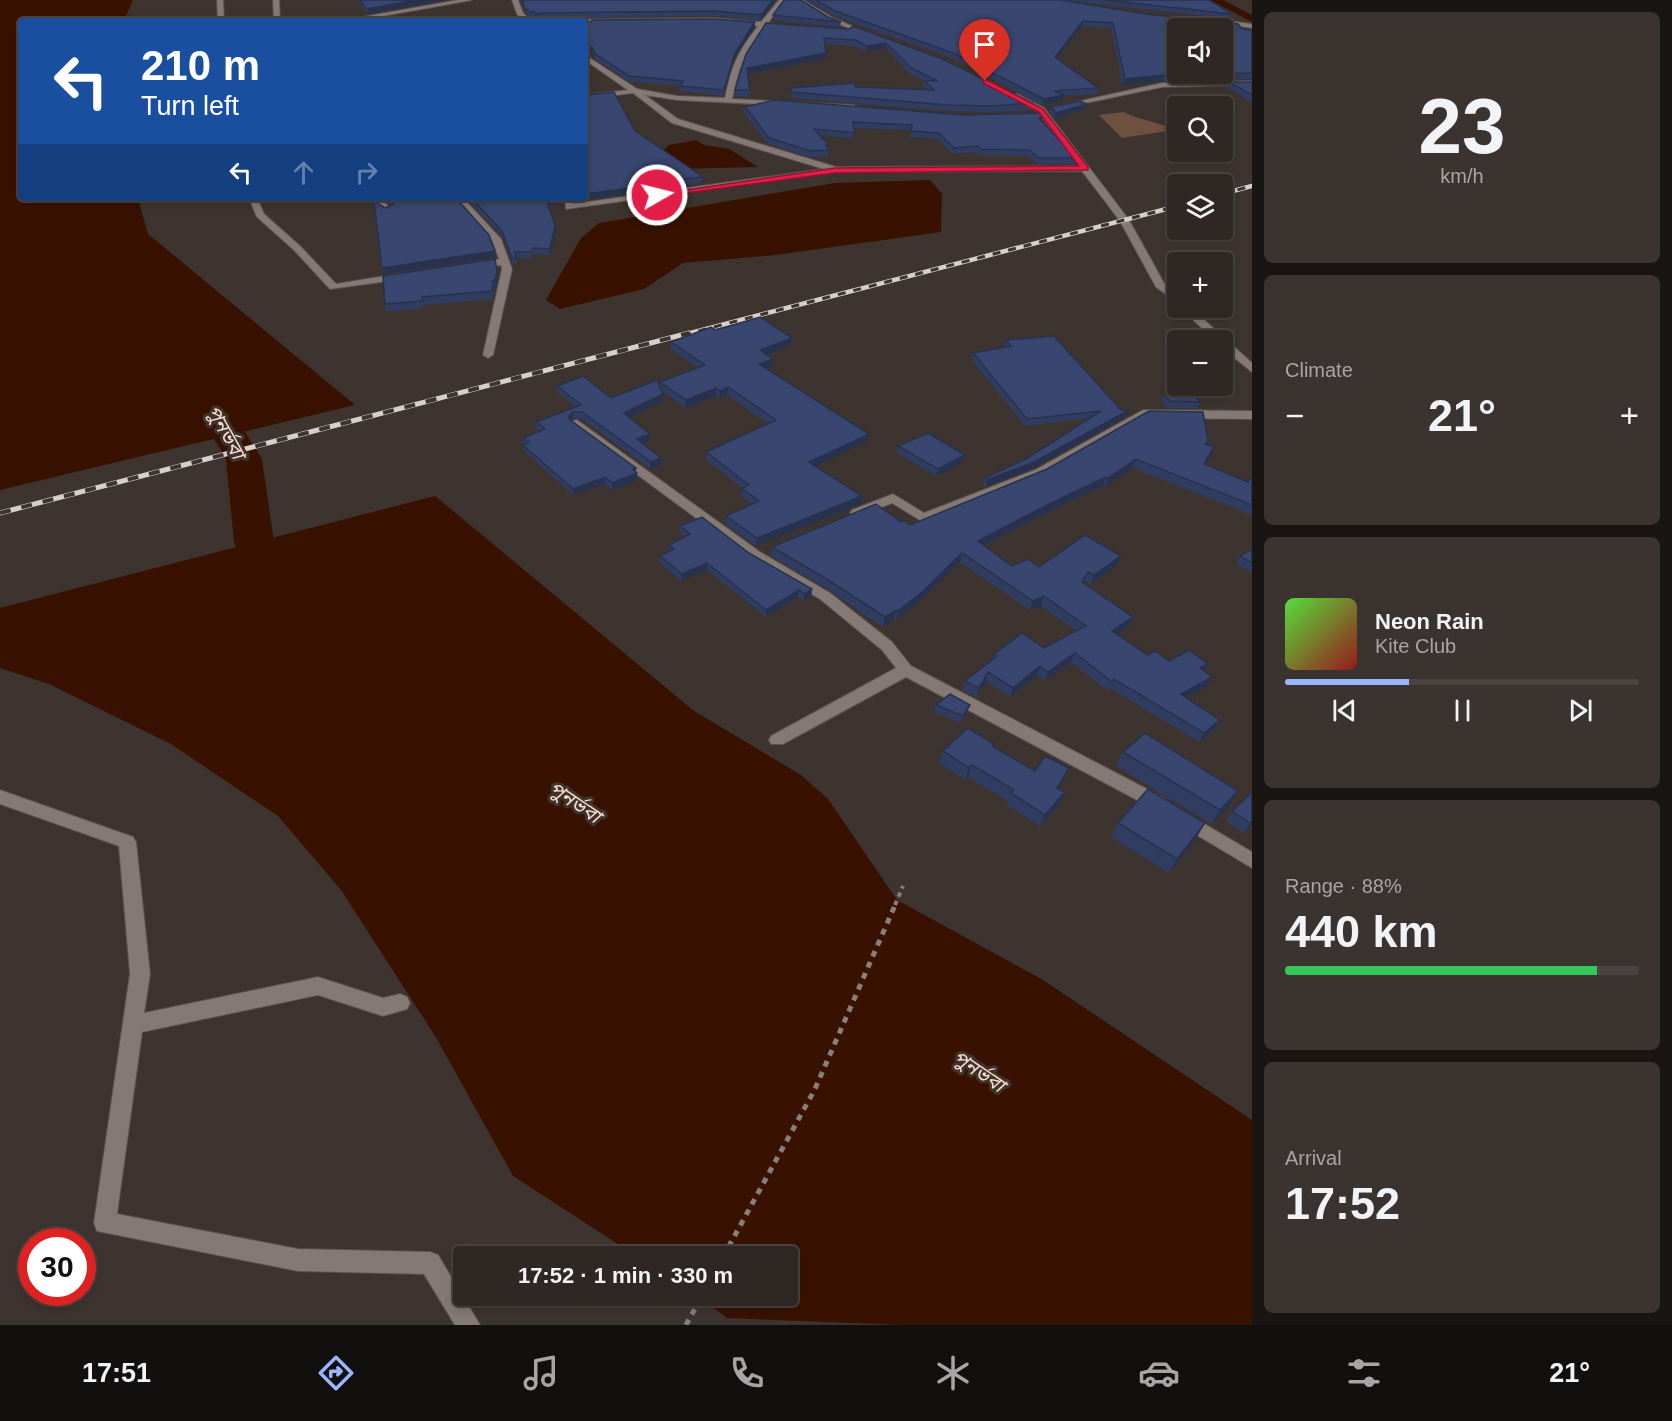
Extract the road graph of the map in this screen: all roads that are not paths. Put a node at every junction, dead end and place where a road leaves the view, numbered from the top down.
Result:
1 (220, 0) edge
2 (276, 0) edge
3 (470, 0) edge
4 (515, 0) edge
5 (782, 0) edge
6 (798, 0) edge
7 (1233, 15) edge
8 (221, 18) edge
9 (277, 18) edge
10 (361, 18) edge
11 (525, 18) edge
12 (588, 20) edge
13 (764, 23) junction
14 (1233, 23) edge
15 (1252, 25) edge
16 (789, 26) edge
17 (833, 30) edge
18 (861, 31) junction
19 (880, 39) edge
20 (588, 59) edge
21 (1252, 83) edge
22 (635, 91) junction
23 (1010, 94) edge
24 (588, 97) edge
25 (728, 100) junction
26 (863, 108) edge
27 (1039, 113) junction
28 (1085, 168) junction
29 (835, 170) junction
30 (254, 201) edge
31 (377, 201) edge
32 (461, 201) edge
33 (569, 201) edge
34 (388, 210) edge
35 (504, 261) junction
36 (466, 267) edge
37 (413, 274) edge
38 (1167, 291) edge
39 (1196, 318) edge
40 (1210, 330) edge
41 (1233, 351) edge
42 (488, 355) dead end
43 (1252, 369) edge
44 (1252, 415) edge
45 (577, 424) edge
46 (840, 520) edge
47 (906, 670) junction
48 (777, 740) dead end
49 (0, 797) edge
50 (1252, 861) edge
51 (400, 1003) dead end
52 (133, 1025) junction
53 (468, 1325) edge

1 - 8 street
2 - 9 street
3 - 10 street
4 - 11 street
5 - 13 street
6 - 18 street
7 - 15 street
12 - 13 street
13 - 16 street
13 - 25 street
14 - 15 street
17 - 18 street
18 - 19 street
20 - 22 street
21 - 27 street
22 - 24 street
22 - 25 street
22 - 29 street
23 - 27 street
25 - 26 street
27 - 28 street
28 - 29 street
28 - 38 street
29 - 33 street
30 - 37 street
31 - 34 street
32 - 35 street
35 - 36 street
35 - 42 street
39 - 40 street
41 - 43 street
44 - 46 street
45 - 47 street
47 - 48 street
47 - 50 street
49 - 52 street
51 - 52 street
52 - 53 street

